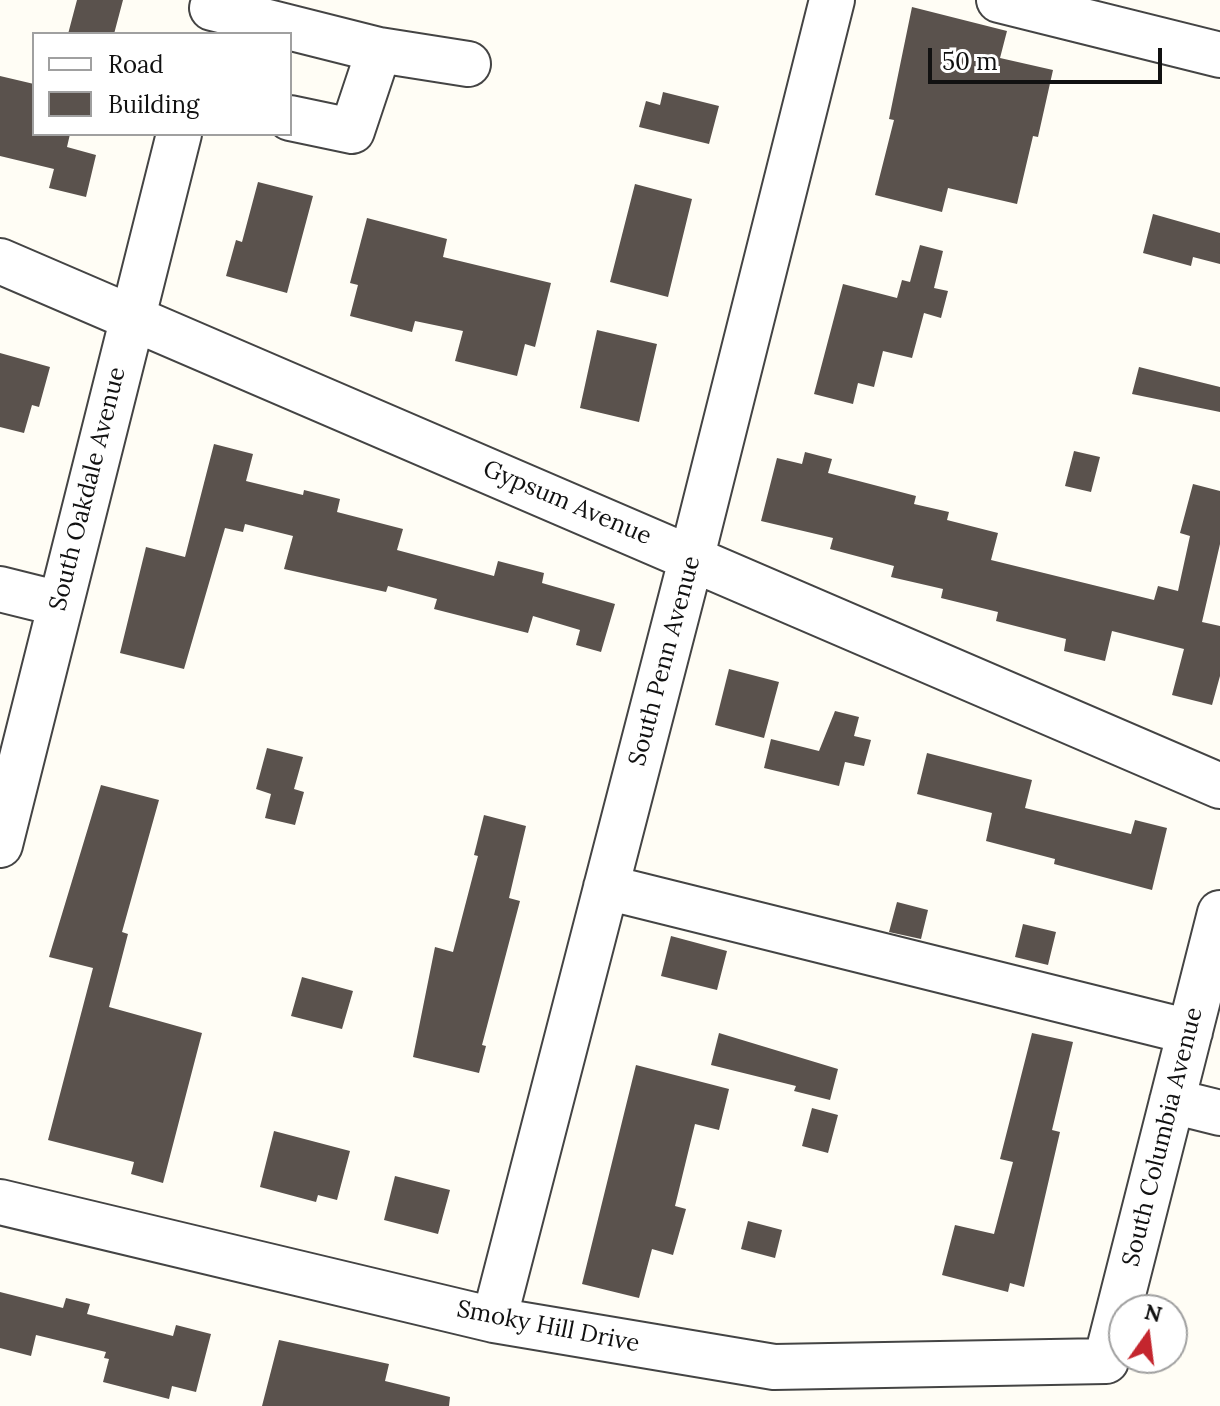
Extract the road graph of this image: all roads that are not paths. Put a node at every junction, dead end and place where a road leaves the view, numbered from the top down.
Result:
1 (832, 0) edge
2 (999, 0) edge
3 (210, 14) edge
4 (379, 50) junction
5 (1220, 55) edge
6 (468, 64) dead end
7 (292, 118) edge
8 (178, 136) edge
9 (0, 261) edge
10 (131, 317) junction
11 (692, 556) junction
12 (0, 589) edge
13 (60, 604) junction
14 (1220, 786) edge
15 (0, 845) edge
16 (606, 887) junction
17 (1220, 913) edge
18 (1190, 1032) junction
19 (1172, 1101) junction
20 (1220, 1113) edge
21 (0, 1202) edge
22 (494, 1320) junction
23 (1106, 1361) joint

1 - 11 street, South Penn Avenue
2 - 5 street
3 - 4 street
4 - 6 street
4 - 7 street
8 - 10 street, South Oakdale Avenue
9 - 10 street, Gypsum Avenue
10 - 11 street, Gypsum Avenue
10 - 13 street, South Oakdale Avenue
11 - 14 street, Gypsum Avenue
11 - 16 street, South Penn Avenue
12 - 13 street
13 - 15 street, South Oakdale Avenue
16 - 18 street
16 - 22 street, South Penn Avenue
17 - 18 street, South Columbia Avenue
18 - 19 street, South Columbia Avenue
19 - 20 street
19 - 23 street, South Columbia Avenue
21 - 22 street, Smoky Hill Drive
22 - 23 street, Smoky Hill Drive

